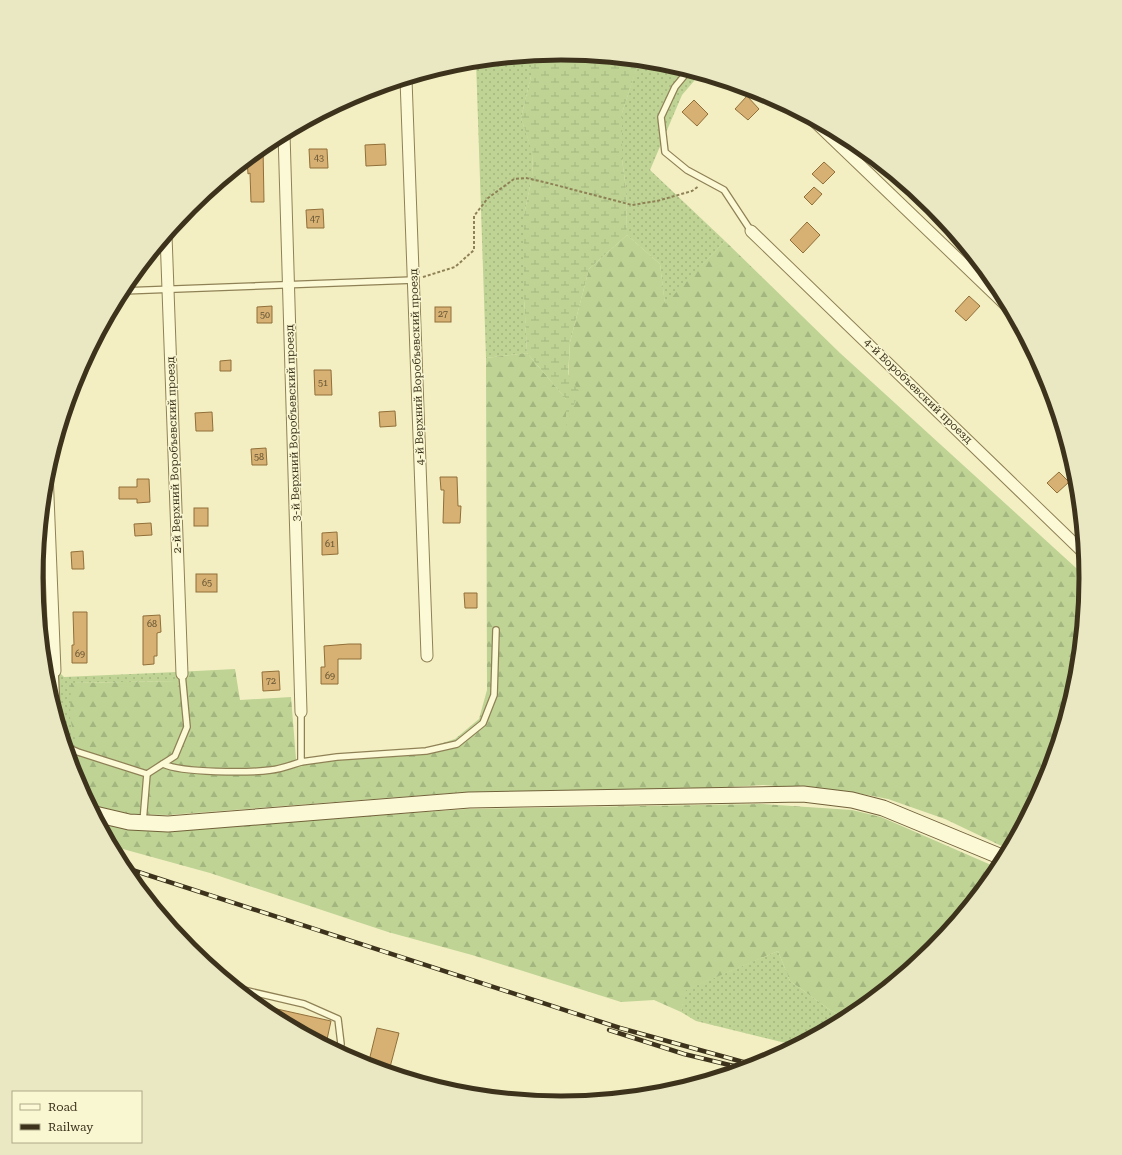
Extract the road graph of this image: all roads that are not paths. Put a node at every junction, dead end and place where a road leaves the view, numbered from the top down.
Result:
1 (685, 75) edge
2 (406, 83) edge
3 (827, 133) edge
4 (284, 140) edge
5 (751, 230) joint
6 (166, 243) edge
7 (414, 280) junction
8 (289, 283) junction
9 (168, 288) junction
10 (130, 290) edge
11 (995, 294) edge
12 (48, 503) edge
13 (1078, 546) edge
14 (496, 630) dead end
15 (427, 656) dead end
16 (55, 671) joint
17 (182, 674) joint
18 (56, 691) edge
19 (301, 712) joint
20 (72, 750) edge
21 (301, 762) junction
22 (163, 764) junction
23 (147, 774) junction
24 (101, 815) edge
25 (143, 822) junction
26 (998, 856) edge
27 (251, 992) edge
28 (340, 1046) edge

1 - 5 lane
2 - 7 street, 4-й Верхний Воробъевский проезд
3 - 11 street
4 - 8 street, 3-й Верхний Воробъевский проезд
5 - 13 street, 4-й Воробъевский проезд
6 - 9 street, 2-й Верхний Воробъевский проезд
7 - 8 lane
7 - 15 street, 4-й Верхний Воробъевский проезд
8 - 9 lane
8 - 19 street, 3-й Верхний Воробъевский проезд
9 - 10 lane
9 - 17 street, 2-й Верхний Воробъевский проезд
12 - 16 street
14 - 21 lane
16 - 18 lane
17 - 22 lane
19 - 21 lane
20 - 23 lane
21 - 22 lane
22 - 23 lane
23 - 25 lane
24 - 25 street
25 - 26 street
27 - 28 lane

